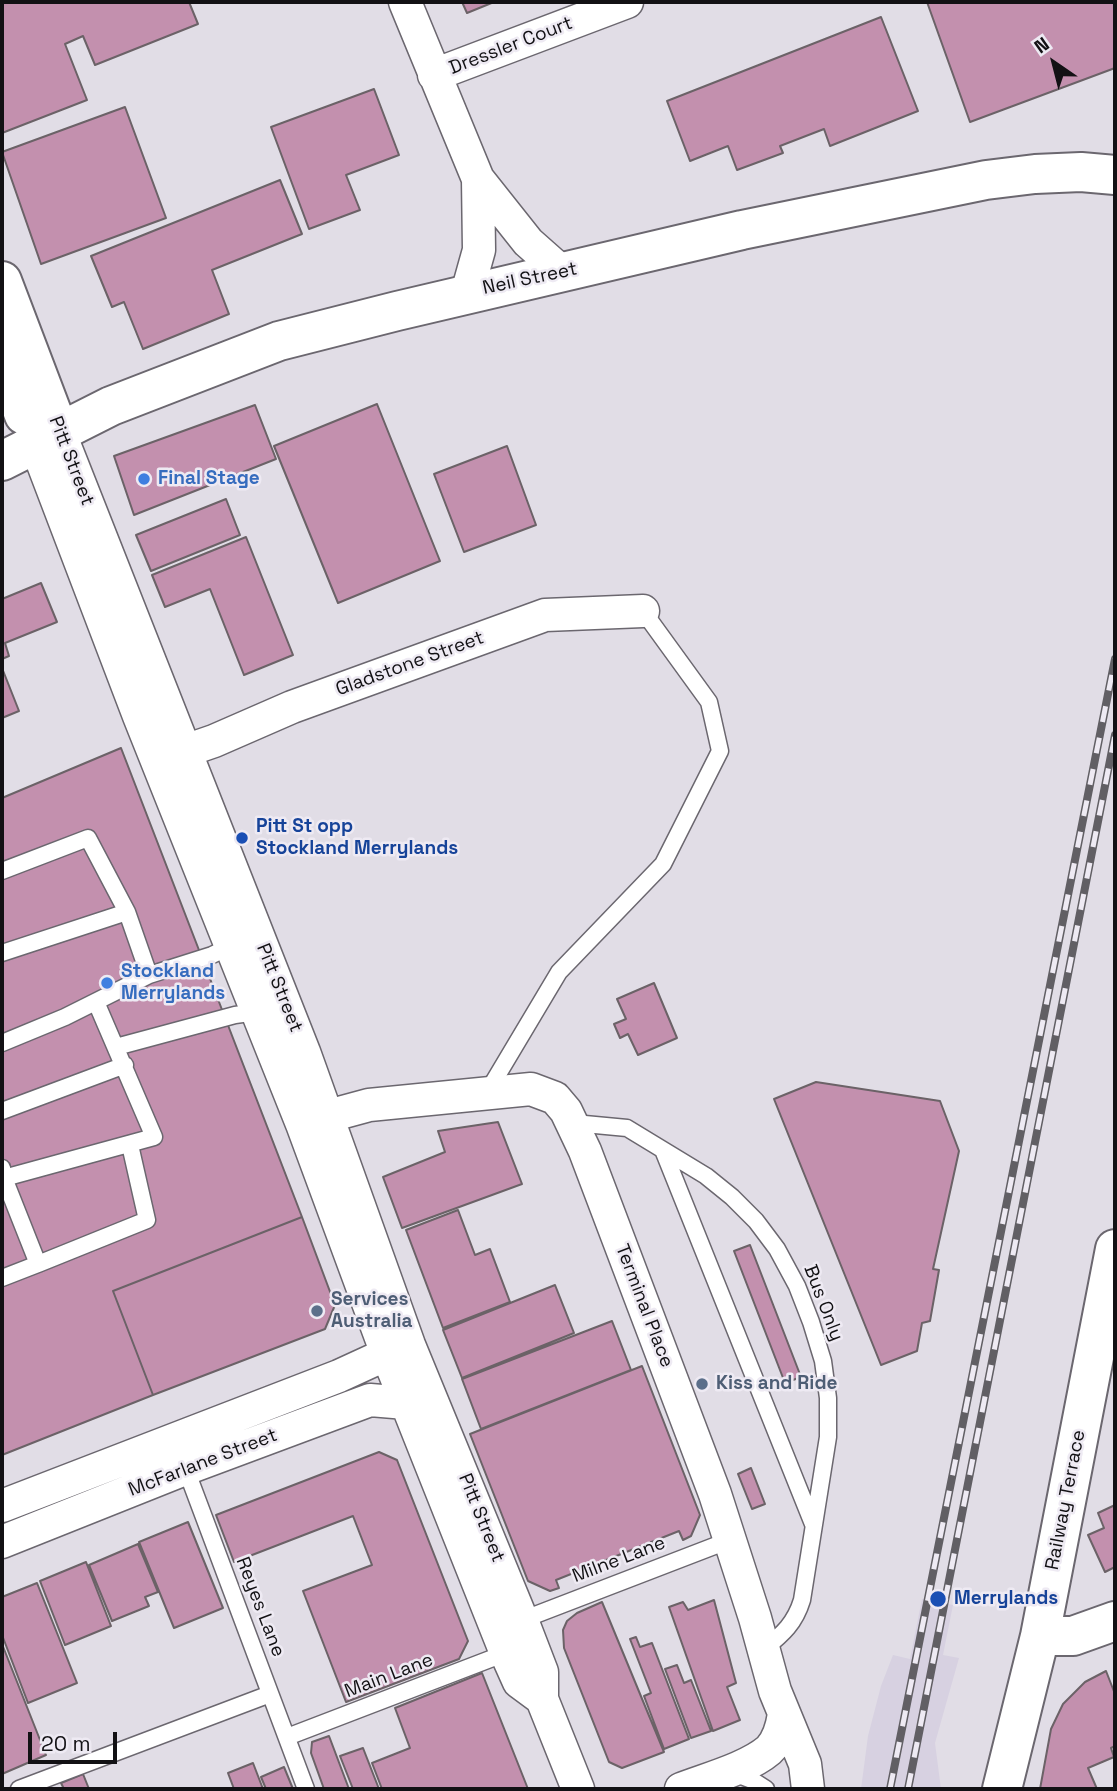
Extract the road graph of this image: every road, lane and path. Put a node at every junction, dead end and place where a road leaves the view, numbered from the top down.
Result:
1 (405, 2) edge
2 (627, 2) edge
3 (433, 75) junction
4 (1098, 173) edge
5 (478, 179) junction
6 (563, 273) junction
7 (2, 281) edge
8 (467, 293) junction
9 (2, 357) edge
10 (47, 437) junction
11 (2, 461) edge
12 (643, 611) joint
13 (185, 751) junction
14 (2, 871) edge
15 (127, 912) junction
16 (231, 946) junction
17 (2, 953) edge
18 (149, 975) junction
19 (96, 1002) junction
20 (257, 1012) junction
21 (2, 1043) edge
22 (116, 1047) junction
23 (125, 1065) junction
24 (488, 1091) junction
25 (2, 1111) edge
26 (315, 1120) junction
27 (574, 1123) junction
28 (130, 1145) junction
29 (663, 1150) junction
30 (3, 1175) edge
31 (1115, 1250) edge
32 (38, 1264) junction
33 (2, 1279) edge
34 (387, 1354) junction
35 (406, 1403) junction
36 (174, 1439) junction
37 (186, 1469) junction
38 (2, 1506) edge
39 (814, 1525) junction
40 (730, 1540) junction
41 (2, 1542) edge
42 (522, 1620) junction
43 (1115, 1621) edge
44 (1040, 1636) junction
45 (764, 1650) junction
46 (506, 1653) junction
47 (270, 1694) junction
48 (542, 1699) junction
49 (784, 1714) junction
50 (287, 1737) junction
51 (727, 1771) junction
52 (807, 1777) edge
53 (19, 1789) edge
54 (306, 1789) edge
55 (578, 1789) edge
56 (681, 1789) edge
57 (766, 1789) edge
58 (1002, 1789) edge

1 - 3 street
2 - 3 street, Dressler Court
3 - 5 street
4 - 6 main road, Neil Street
5 - 6 street
5 - 8 street
6 - 8 main road, Neil Street
7 - 10 main road, Pitt Street
8 - 10 main road, Neil Street
9 - 10 main road, Pitt Street
10 - 11 main road, Neil Street
10 - 13 street, Pitt Street
10 - 16 street, Pitt Street
12 - 13 street, Gladstone Street
12 - 24 lane
13 - 26 street, Pitt Street
14 - 15 lane
15 - 17 lane
15 - 18 lane
16 - 18 lane
16 - 20 street, Pitt Street
18 - 19 lane
19 - 21 lane
19 - 22 lane
20 - 22 lane
20 - 26 street, Pitt Street
22 - 23 lane
23 - 25 lane
23 - 28 lane
24 - 26 street, Terminal Place
24 - 27 street, Terminal Place
26 - 34 street, Pitt Street
26 - 42 street, Pitt Street
27 - 29 lane, Bus Only
27 - 40 street, Terminal Place
28 - 30 lane
28 - 32 lane
29 - 39 lane, Bus Only
29 - 39 lane, Bus Only
30 - 32 lane
31 - 44 main road, Railway Terrace
32 - 33 lane
34 - 35 street, Pitt Street
34 - 36 street, McFarlane Street
35 - 37 street, McFarlane Street
35 - 46 street, Pitt Street
36 - 37 lane, Reyes Lane
36 - 38 street, McFarlane Street
37 - 41 street, McFarlane Street
37 - 47 lane, Reyes Lane
39 - 45 lane, Bus Only
40 - 42 lane, Milne Lane
40 - 45 street, Terminal Place
42 - 48 street, Pitt Street
43 - 44 main road
44 - 58 main road, Railway Terrace
45 - 49 street, Terminal Place
46 - 48 street, Pitt Street
46 - 50 lane, Main Lane
47 - 50 lane, Reyes Lane
47 - 53 lane
48 - 55 street, Pitt Street
49 - 51 street
49 - 52 street, Terminal Place
50 - 54 lane, Reyes Lane
51 - 56 street
51 - 57 lane

